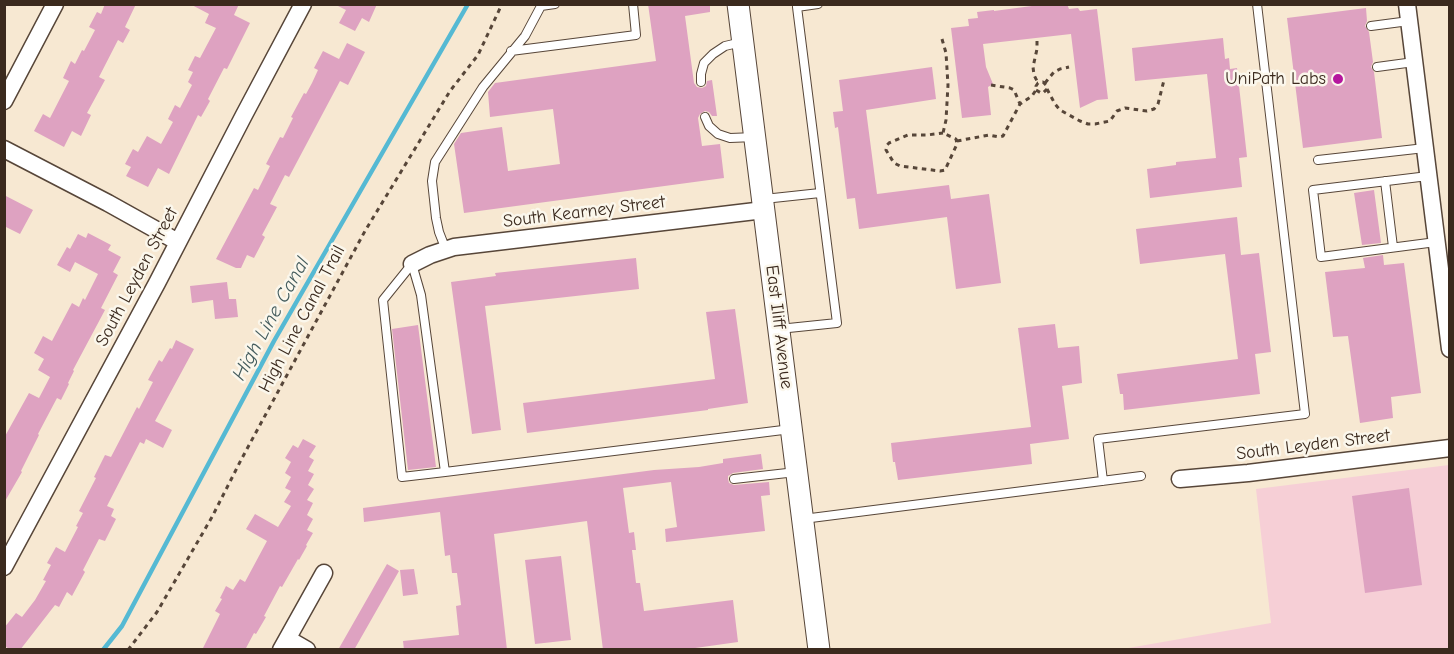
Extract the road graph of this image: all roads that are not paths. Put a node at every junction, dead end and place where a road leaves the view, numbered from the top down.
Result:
1 (55, 4) edge
2 (303, 4) edge
3 (555, 4) edge
4 (633, 4) edge
5 (738, 4) edge
6 (818, 4) edge
7 (1257, 4) edge
8 (1408, 13) edge
9 (1371, 26) dead end
10 (743, 42) junction
11 (512, 51) junction
12 (1414, 62) junction
13 (1377, 67) dead end
14 (701, 82) dead end
15 (4, 101) edge
16 (705, 117) dead end
17 (755, 137) junction
18 (1425, 148) junction
19 (4, 150) edge
20 (1318, 160) dead end
21 (1428, 176) junction
22 (1385, 181) junction
23 (820, 193) junction
24 (764, 205) junction
25 (178, 242) junction
26 (1436, 242) junction
27 (1393, 247) junction
28 (446, 250) junction
29 (412, 264) junction
30 (1444, 264) edge
31 (1447, 311) edge
32 (779, 329) junction
33 (1449, 349) edge
34 (792, 429) junction
35 (1449, 448) edge
36 (445, 472) junction
37 (797, 472) junction
38 (1141, 476) dead end
39 (734, 479) dead end
40 (1180, 479) dead end
41 (1103, 481) junction
42 (803, 519) junction
43 (4, 567) edge
44 (324, 573) dead end
45 (285, 644) edge
46 (307, 650) edge
47 (819, 650) edge

1 - 15 street
2 - 25 street, South Leyden Street
3 - 11 lane
4 - 11 lane
5 - 10 street, East Iliff Avenue
6 - 23 lane
7 - 41 lane
8 - 9 lane
8 - 12 street
10 - 14 lane
10 - 17 street, East Iliff Avenue
11 - 28 lane
12 - 13 lane
12 - 18 street
16 - 17 lane
17 - 24 street, East Iliff Avenue
18 - 20 lane
18 - 21 street
19 - 25 street
21 - 22 lane
21 - 26 street
22 - 27 lane
22 - 27 lane
23 - 24 lane
23 - 32 lane
24 - 28 street, South Kearney Street
24 - 32 street, East Iliff Avenue
25 - 43 street, South Leyden Street
26 - 27 lane
26 - 30 street
28 - 29 street, South Kearney Street
29 - 36 lane
29 - 36 lane
30 - 31 street
31 - 33 street
32 - 34 street, East Iliff Avenue
34 - 36 lane
34 - 37 street, East Iliff Avenue
35 - 40 street, South Leyden Street
37 - 39 lane
37 - 42 street, East Iliff Avenue
38 - 41 lane
41 - 42 lane
42 - 47 street, East Iliff Avenue
44 - 45 street
45 - 46 street

